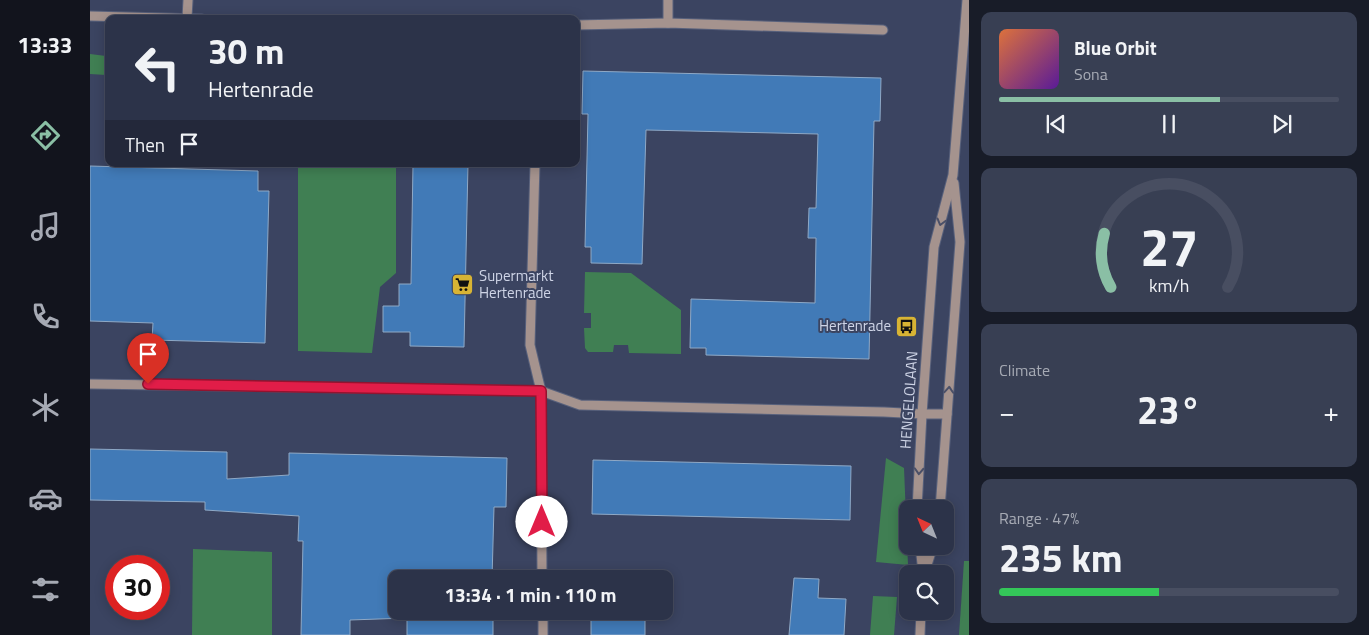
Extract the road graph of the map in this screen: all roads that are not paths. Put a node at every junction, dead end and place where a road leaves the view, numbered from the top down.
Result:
1 (188, 0) edge
2 (668, 0) edge
3 (967, 0) edge
4 (188, 15) edge
5 (90, 16) edge
6 (105, 16) edge
7 (668, 23) junction
8 (580, 25) edge
9 (883, 30) dead end
10 (535, 167) edge
11 (953, 175) junction
12 (90, 384) edge
13 (541, 391) junction
14 (922, 414) junction
15 (947, 414) junction
16 (917, 500) edge
17 (941, 500) edge
18 (542, 570) edge
19 (543, 620) edge
20 (921, 620) edge
21 (543, 635) edge
22 (920, 635) edge

1 - 4 street
2 - 7 street
3 - 11 street, HENGELOLAAN
5 - 6 street
7 - 8 street
7 - 9 street
10 - 13 street
11 -> 14 street, HENGELOLAAN
15 -> 11 street, HENGELOLAAN
12 - 13 street
13 - 14 street
13 - 18 street
14 - 15 street
14 -> 16 street, HENGELOLAAN
15 - 17 street, HENGELOLAAN
19 - 21 street
20 - 22 street

